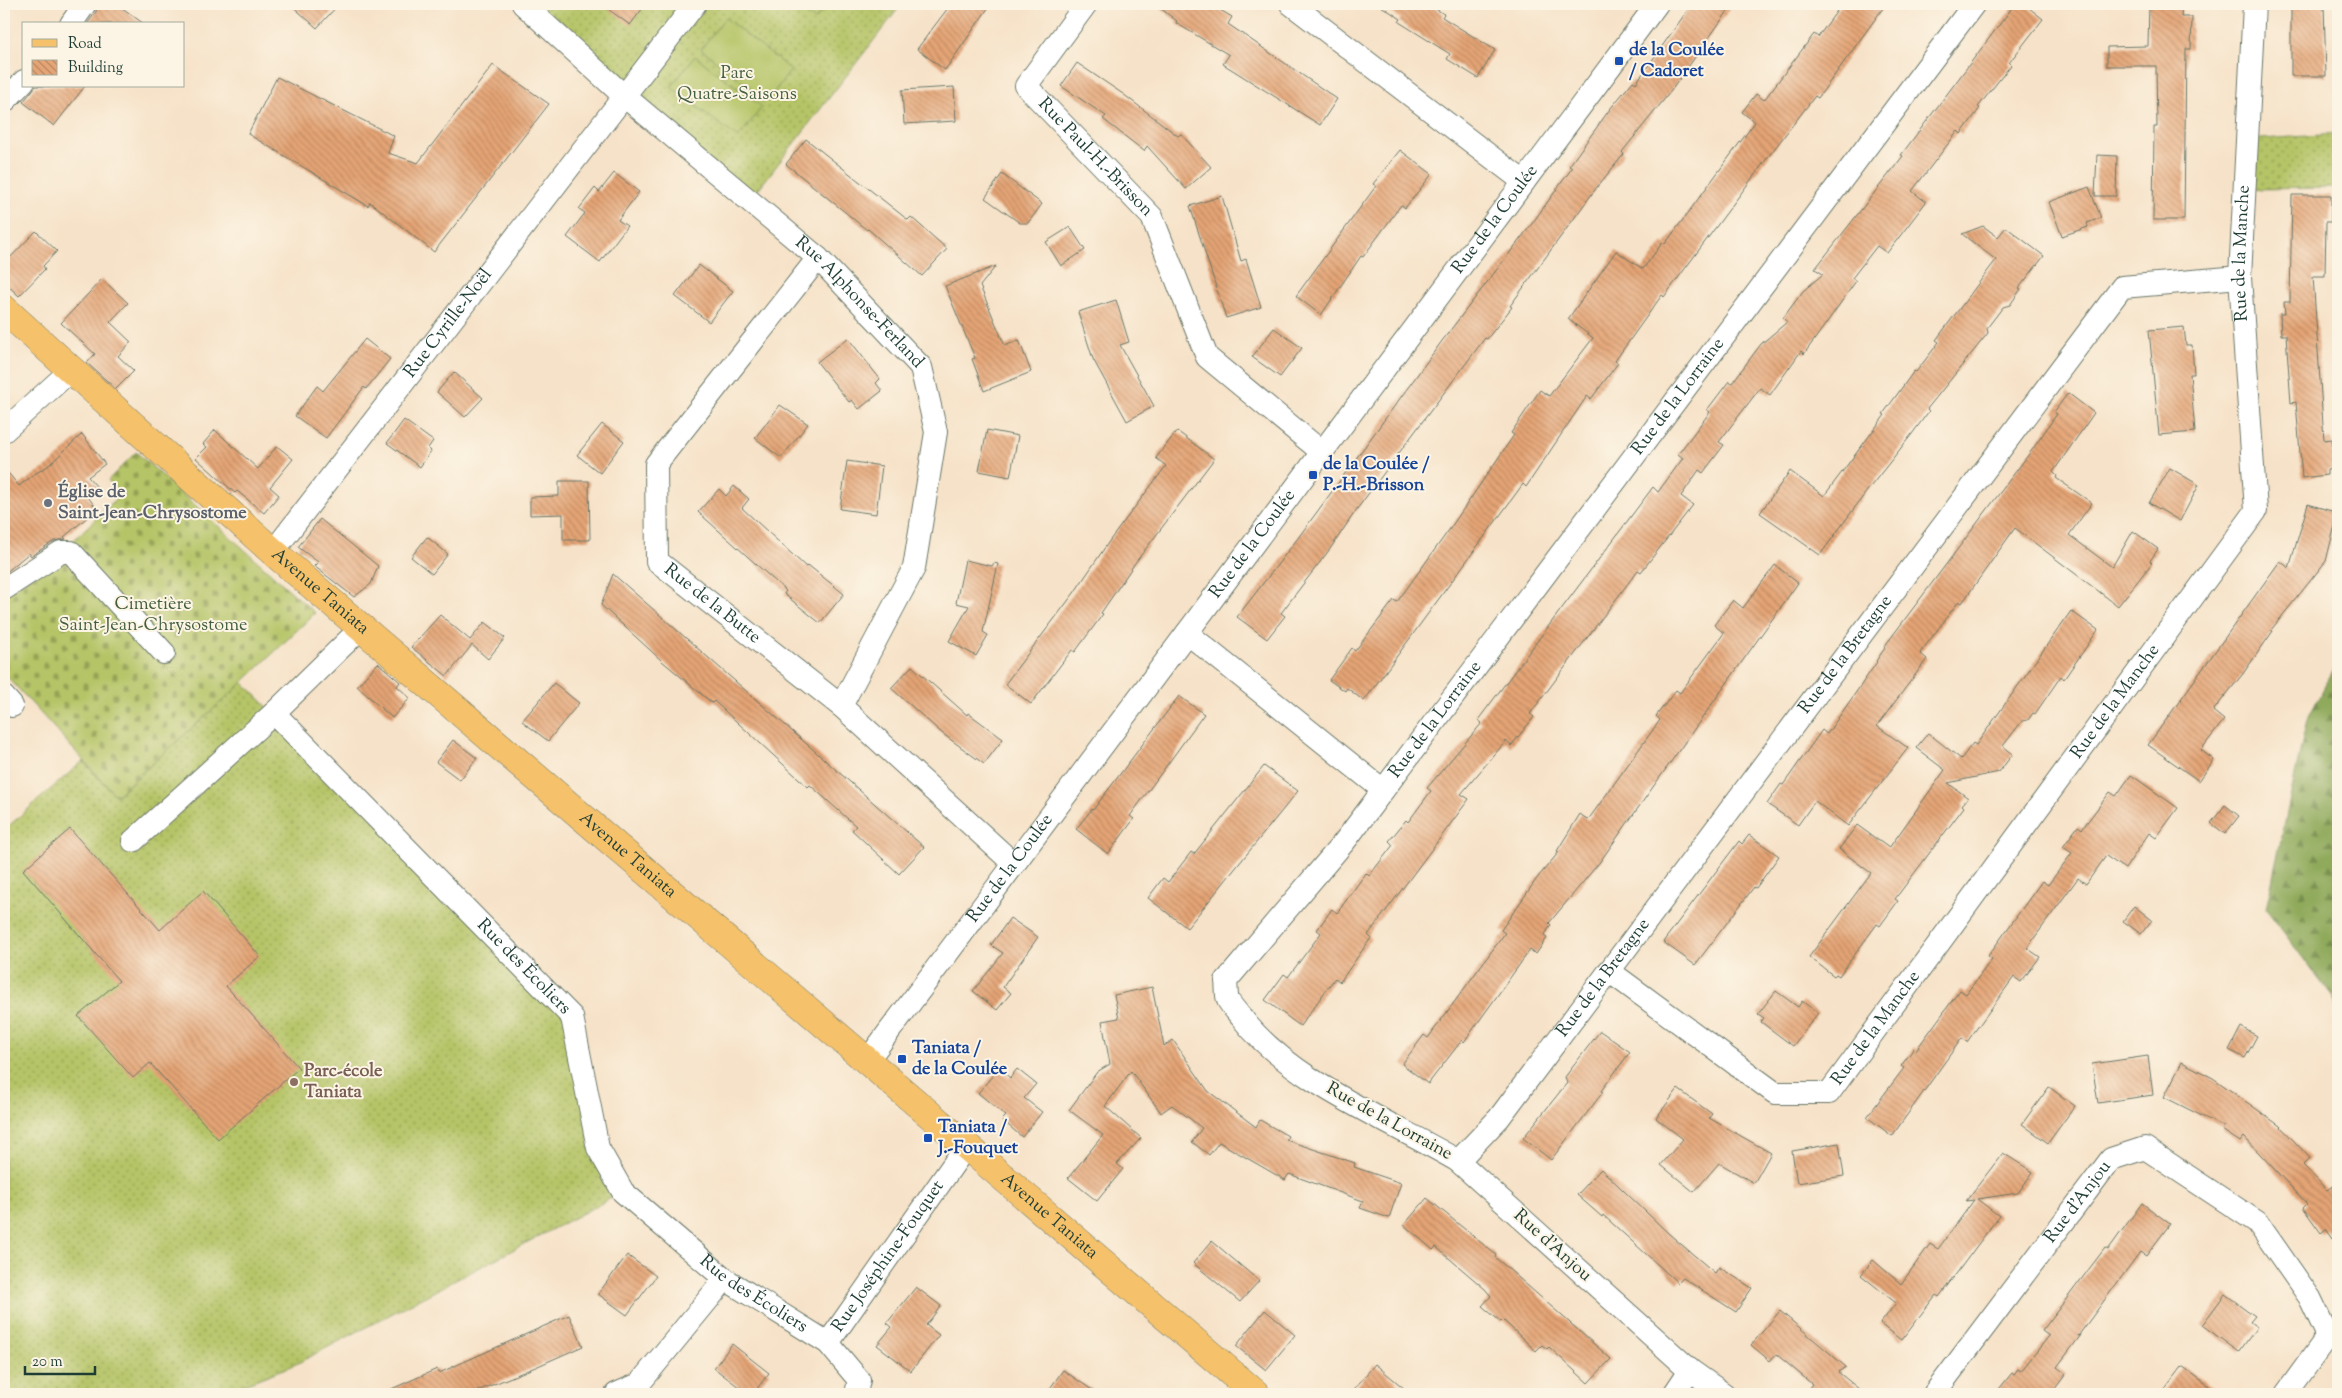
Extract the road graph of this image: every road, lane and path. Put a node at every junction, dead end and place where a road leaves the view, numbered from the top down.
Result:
1 (85, 4) edge
2 (523, 4) edge
3 (694, 4) edge
4 (1086, 4) edge
5 (1291, 4) edge
6 (1656, 4) edge
7 (1974, 4) edge
8 (2254, 4) edge
9 (72, 22) edge
10 (22, 84) edge
11 (623, 95) junction
12 (4, 102) edge
13 (1524, 182) junction
14 (818, 258) junction
15 (2240, 277) junction
16 (4, 309) edge
17 (71, 370) junction
18 (4, 431) edge
19 (1322, 452) junction
20 (273, 552) junction
21 (4, 590) edge
22 (362, 627) junction
23 (1187, 633) junction
24 (164, 653) dead end
25 (841, 706) junction
26 (274, 713) junction
27 (1383, 790) junction
28 (133, 841) dead end
29 (1014, 864) junction
30 (1609, 971) junction
31 (867, 1061) junction
32 (967, 1145) junction
33 (1458, 1161) junction
34 (725, 1279) junction
35 (2333, 1334) edge
36 (828, 1342) junction
37 (1690, 1370) junction
38 (616, 1394) edge
39 (856, 1394) edge
40 (1256, 1394) edge
41 (1674, 1394) edge
42 (1724, 1394) edge
43 (1934, 1394) edge
44 (2286, 1394) edge

1 - 9 street
2 - 11 street, Rue Alphonse-Ferland
3 - 11 street, Rue Cyrille-Noël
4 - 19 street, Rue Paul-H.-Brisson
5 - 13 street
6 - 13 street, Rue de la Coulée
7 - 27 street, Rue de la Lorraine
8 - 15 street, Rue de la Manche
10 - 12 street
11 - 14 street, Rue Alphonse-Ferland
11 - 20 street, Rue Cyrille-Noël
13 - 19 street, Rue de la Coulée
14 - 25 street, Rue Alphonse-Ferland
14 - 25 street, Rue de la Butte
15 - 30 street, Rue de la Bretagne
15 - 30 street, Rue de la Manche
16 - 17 main road, Avenue Taniata
17 - 18 street
17 - 20 main road, Avenue Taniata
19 - 23 street, Rue de la Coulée
20 - 22 main road, Avenue Taniata
21 - 24 street
22 - 26 street
22 - 31 main road, Avenue Taniata
23 - 27 street, Rue de la Lorraine
23 - 29 street, Rue de la Coulée
25 - 29 street, Rue de la Butte
26 - 28 street
26 - 34 street, Rue des Écoliers
27 - 33 street, Rue de la Lorraine
29 - 31 street, Rue de la Coulée
30 - 33 street, Rue de la Bretagne
31 - 32 main road, Avenue Taniata
32 - 36 street, Rue Joséphine-Fouquet
32 - 40 main road, Avenue Taniata
33 - 37 street, Rue d'Anjou
34 - 36 street, Rue des Écoliers
34 - 38 street
35 - 43 street, Rue d'Anjou
35 - 44 street
36 - 39 street, Rue Joséphine-Fouquet
37 - 41 street
37 - 42 street, Rue d'Anjou

